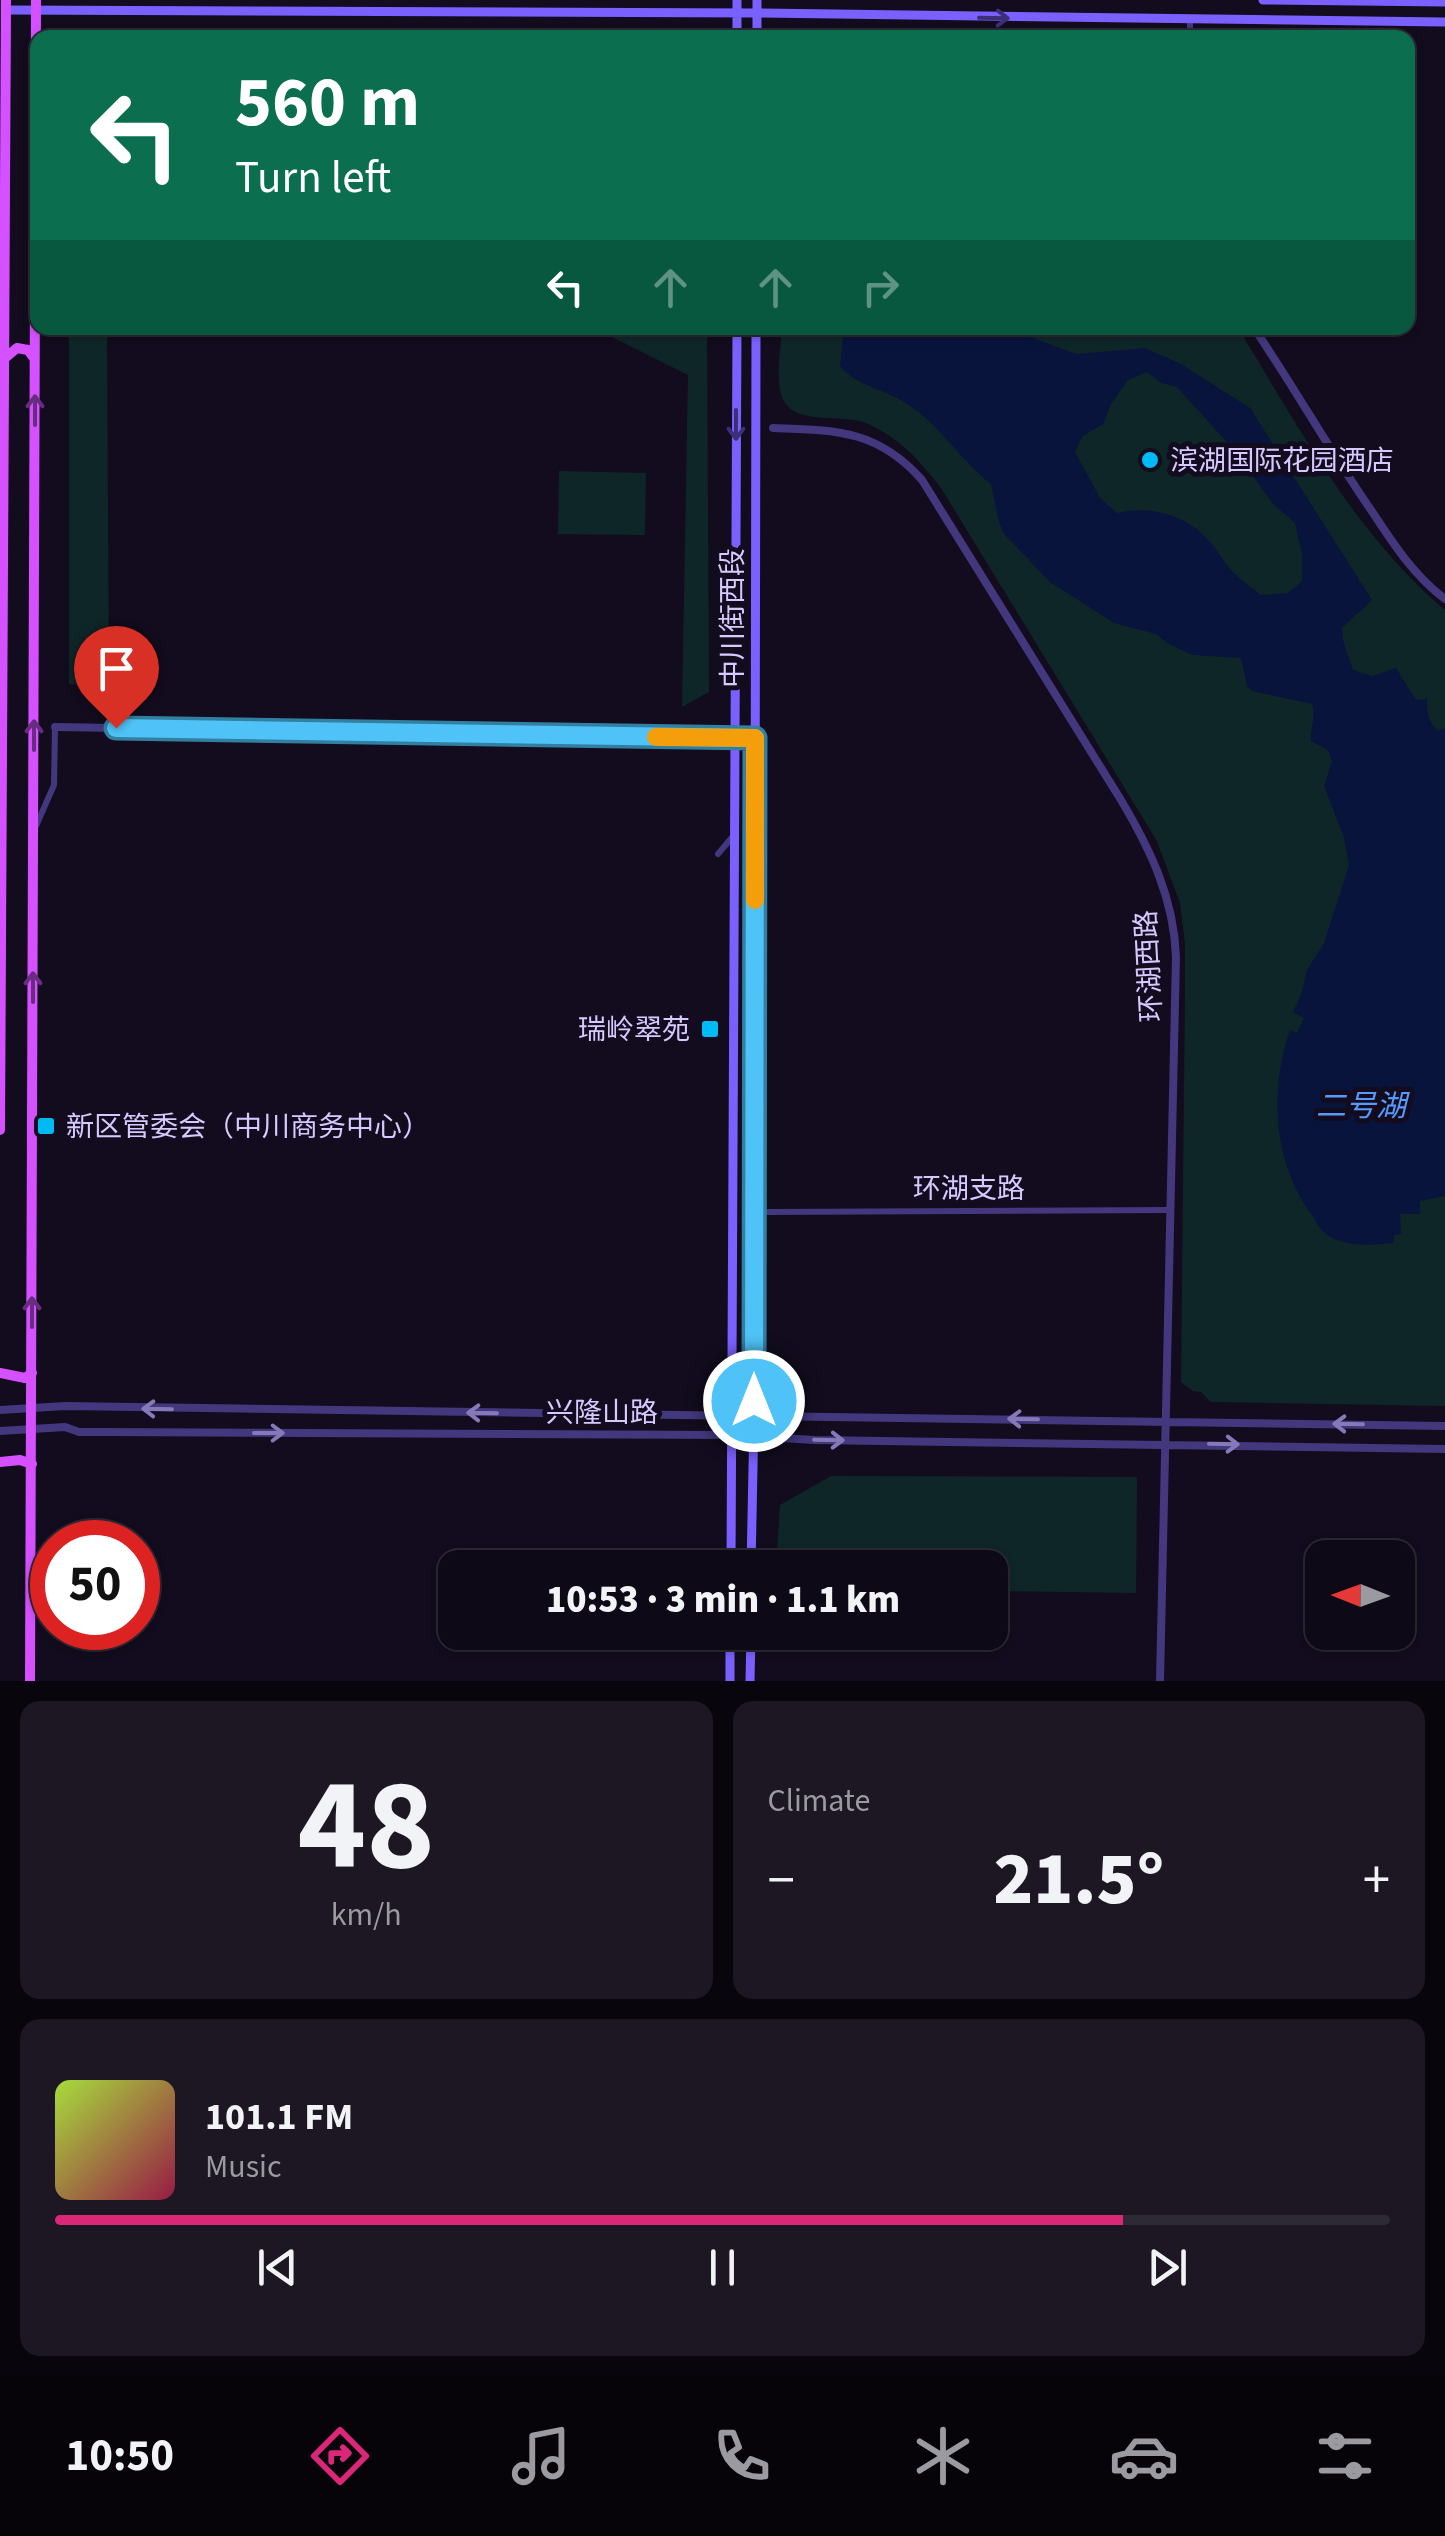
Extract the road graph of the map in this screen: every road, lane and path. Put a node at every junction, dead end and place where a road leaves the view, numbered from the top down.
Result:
1 (737, 0) edge
2 (757, 0) edge
3 (1264, 0) edge
4 (1445, 2) edge
5 (36, 5) edge
6 (4, 6) edge
7 (737, 14) junction
8 (756, 14) junction
9 (1190, 20) junction
10 (1445, 22) edge
11 (737, 30) edge
12 (757, 30) edge
13 (1190, 30) edge
14 (36, 335) edge
15 (736, 335) edge
16 (756, 335) edge
17 (1258, 335) edge
18 (4, 363) junction
19 (36, 364) junction
20 (773, 428) dead end
21 (1445, 599) edge
22 (1, 626) edge
23 (55, 727) joint
24 (735, 738) junction
25 (755, 738) junction
26 (34, 832) junction
27 (734, 834) junction
28 (718, 854) dead end
29 (0, 1130) edge
30 (1171, 1210) junction
31 (768, 1212) dead end
32 (0, 1373) edge
33 (32, 1373) junction
34 (65, 1406) junction
35 (0, 1410) edge
36 (32, 1410) junction
37 (732, 1417) junction
38 (754, 1417) junction
39 (1167, 1420) junction
40 (1445, 1426) edge
41 (65, 1427) junction
42 (0, 1430) edge
43 (32, 1431) junction
44 (732, 1435) junction
45 (752, 1436) junction
46 (1166, 1443) junction
47 (1445, 1448) edge
48 (0, 1462) edge
49 (32, 1464) junction
50 (732, 1480) junction
51 (752, 1480) junction
52 (731, 1550) edge
53 (751, 1550) edge
54 (730, 1650) edge
55 (751, 1650) edge
56 (30, 1681) edge
57 (730, 1681) edge
58 (750, 1681) edge
59 (1160, 1681) edge

1 - 7 main road
2 - 8 main road
3 - 4 main road
5 - 6 main road
5 - 7 main road
6 - 18 main road
7 - 8 main road
7 - 11 main road
8 -> 9 main road
8 - 12 main road
9 - 10 main road
9 - 13 street
14 - 19 main road
15 -> 24 main road, 中川街西段
16 - 25 main road, 中川街西段
17 - 21 street
18 - 19 main road
18 - 22 main road
26 -> 19 main road
20 - 30 street, 环湖西路
22 - 29 main road
23 - 24 street
23 - 26 street
24 - 25 street
24 - 27 main road, 中川街西段
25 - 38 main road, 中川街西段
33 -> 26 main road
27 - 28 street
27 - 37 main road, 中川街西段
30 - 31 street, 环湖支路
30 - 39 street, 环湖西路
32 - 33 main road
33 - 36 main road
34 - 36 street, 兴隆山路
37 -> 34 street, 兴隆山路
34 - 41 street
35 - 36 street, 兴隆山路
36 - 43 main road
37 - 38 street, 兴隆山路
37 - 44 main road, 中川街西段
39 -> 38 street, 兴隆山路
38 - 45 main road, 中川街西段
40 -> 39 street, 兴隆山路
39 - 46 street, 环湖西路
41 - 43 street, 兴隆山路
41 -> 44 street, 兴隆山路
42 - 43 street, 兴隆山路
43 - 49 main road
44 - 45 street, 兴隆山路
44 - 50 main road, 中川街西段
45 -> 46 street, 兴隆山路
45 - 51 main road, 中川街西段
46 -> 47 street, 兴隆山路
46 - 59 street, 环湖西路
48 - 49 main road
49 - 56 main road
50 - 51 main road
50 - 52 main road, 中川街西段
51 - 53 main road, 中川街西段
54 - 57 main road
55 - 58 main road

